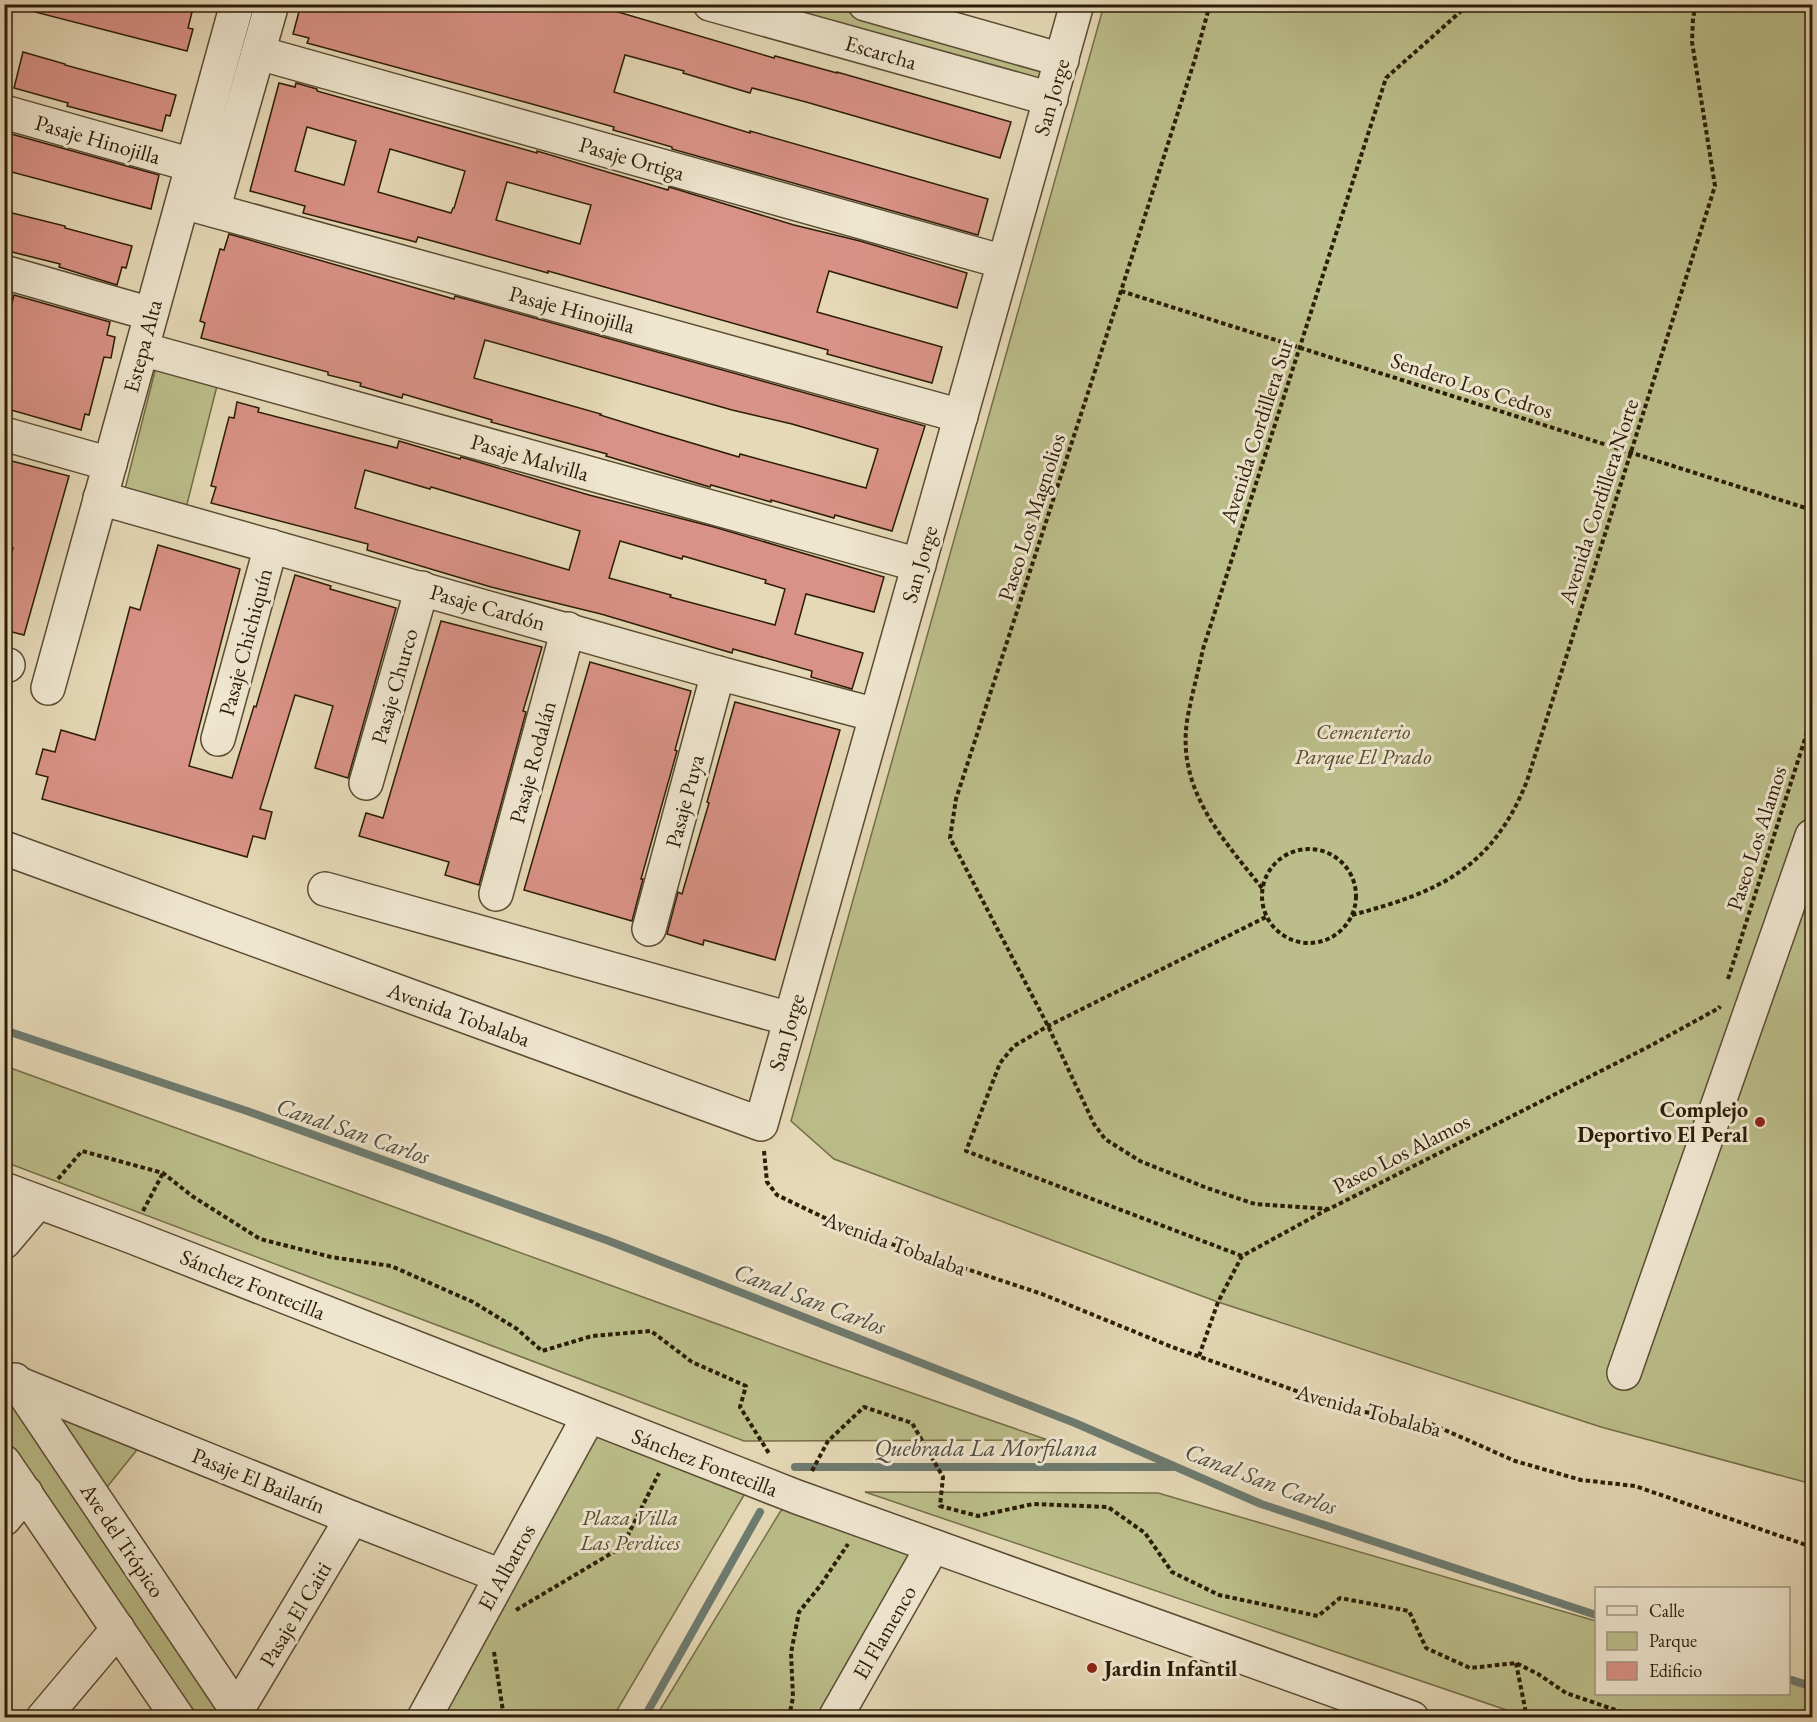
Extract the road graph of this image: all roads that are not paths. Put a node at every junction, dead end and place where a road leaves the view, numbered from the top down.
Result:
1 (272, 4) edge
2 (710, 4) edge
3 (865, 4) edge
4 (1077, 4) edge
5 (233, 5) edge
6 (259, 53) junction
7 (1062, 60) junction
8 (1051, 99) junction
9 (4, 112) edge
10 (192, 165) junction
11 (198, 206) junction
12 (1004, 262) junction
13 (4, 272) edge
14 (152, 314) junction
15 (142, 349) junction
16 (961, 416) junction
17 (4, 434) edge
18 (110, 464) junction
19 (100, 498) junction
20 (271, 546) junction
21 (919, 565) junction
22 (422, 588) junction
23 (568, 629) junction
24 (718, 673) junction
25 (48, 688) dead end
26 (876, 715) junction
27 (218, 739) dead end
28 (366, 783) dead end
29 (1812, 836) edge
30 (4, 848) edge
31 (325, 890) dead end
32 (496, 894) dead end
33 (649, 928) dead end
34 (790, 1018) junction
35 (760, 1124) joint
36 (4, 1189) edge
37 (38, 1202) junction
38 (4, 1242) edge
39 (11, 1373) edge
40 (1624, 1373) dead end
41 (589, 1416) junction
42 (4, 1462) edge
43 (26, 1493) junction
44 (4, 1518) edge
45 (352, 1518) junction
46 (933, 1546) junction
47 (501, 1576) junction
48 (118, 1629) junction
49 (239, 1714) edge
50 (846, 1714) edge
51 (43, 1718) edge
52 (178, 1718) edge
53 (424, 1718) edge
54 (1412, 1718) edge

1 - 6 street, Estepa Alta
2 - 8 street, Escarcha
3 - 7 street, Escarcha
4 - 7 street, San Jorge
5 - 10 street, Estepa Alta
6 - 11 street, Estepa Alta
6 - 12 street, Pasaje Ortiga
7 - 8 street, San Jorge
8 - 12 street, San Jorge
9 - 10 street, Pasaje Hinojilla
10 - 11 street, Estepa Alta
11 - 14 street, Estepa Alta
11 - 16 street, Pasaje Hinojilla
12 - 16 street, San Jorge
13 - 14 street
14 - 15 street, Estepa Alta
15 - 18 street, Estepa Alta
15 - 21 street, Pasaje Malvilla
16 - 21 street, San Jorge
17 - 18 street
18 - 19 street, Estepa Alta
19 - 20 street, Pasaje Cardón
19 - 25 street, Estepa Alta
20 - 22 street, Pasaje Cardón
20 - 27 street, Pasaje Chichiquín
21 - 26 street, San Jorge
22 - 23 street, Pasaje Cardón
22 - 28 street, Pasaje Churco
23 - 24 street, Pasaje Cardón
23 - 32 street, Pasaje Rodalán
24 - 26 street, Pasaje Cardón
24 - 33 street, Pasaje Puya
26 - 34 street, San Jorge
29 - 40 street
30 - 35 street, Avenida Tobalaba
31 - 34 street
34 - 35 street, San Jorge
36 - 37 street, Sánchez Fontecilla
37 - 38 street
37 - 41 street, Sánchez Fontecilla
39 - 45 street, Pasaje El Bailarín
39 - 49 street, Ave del Trópico
41 - 46 street, Sánchez Fontecilla
41 - 47 street, El Albatros
42 - 43 street
43 - 44 street
43 - 48 street
45 - 47 street, Pasaje El Bailarín
45 - 49 street, Pasaje El Caiti
46 - 50 street, El Flamenco
46 - 54 street, Sánchez Fontecilla
47 - 53 street, El Albatros
48 - 51 street
48 - 52 street

